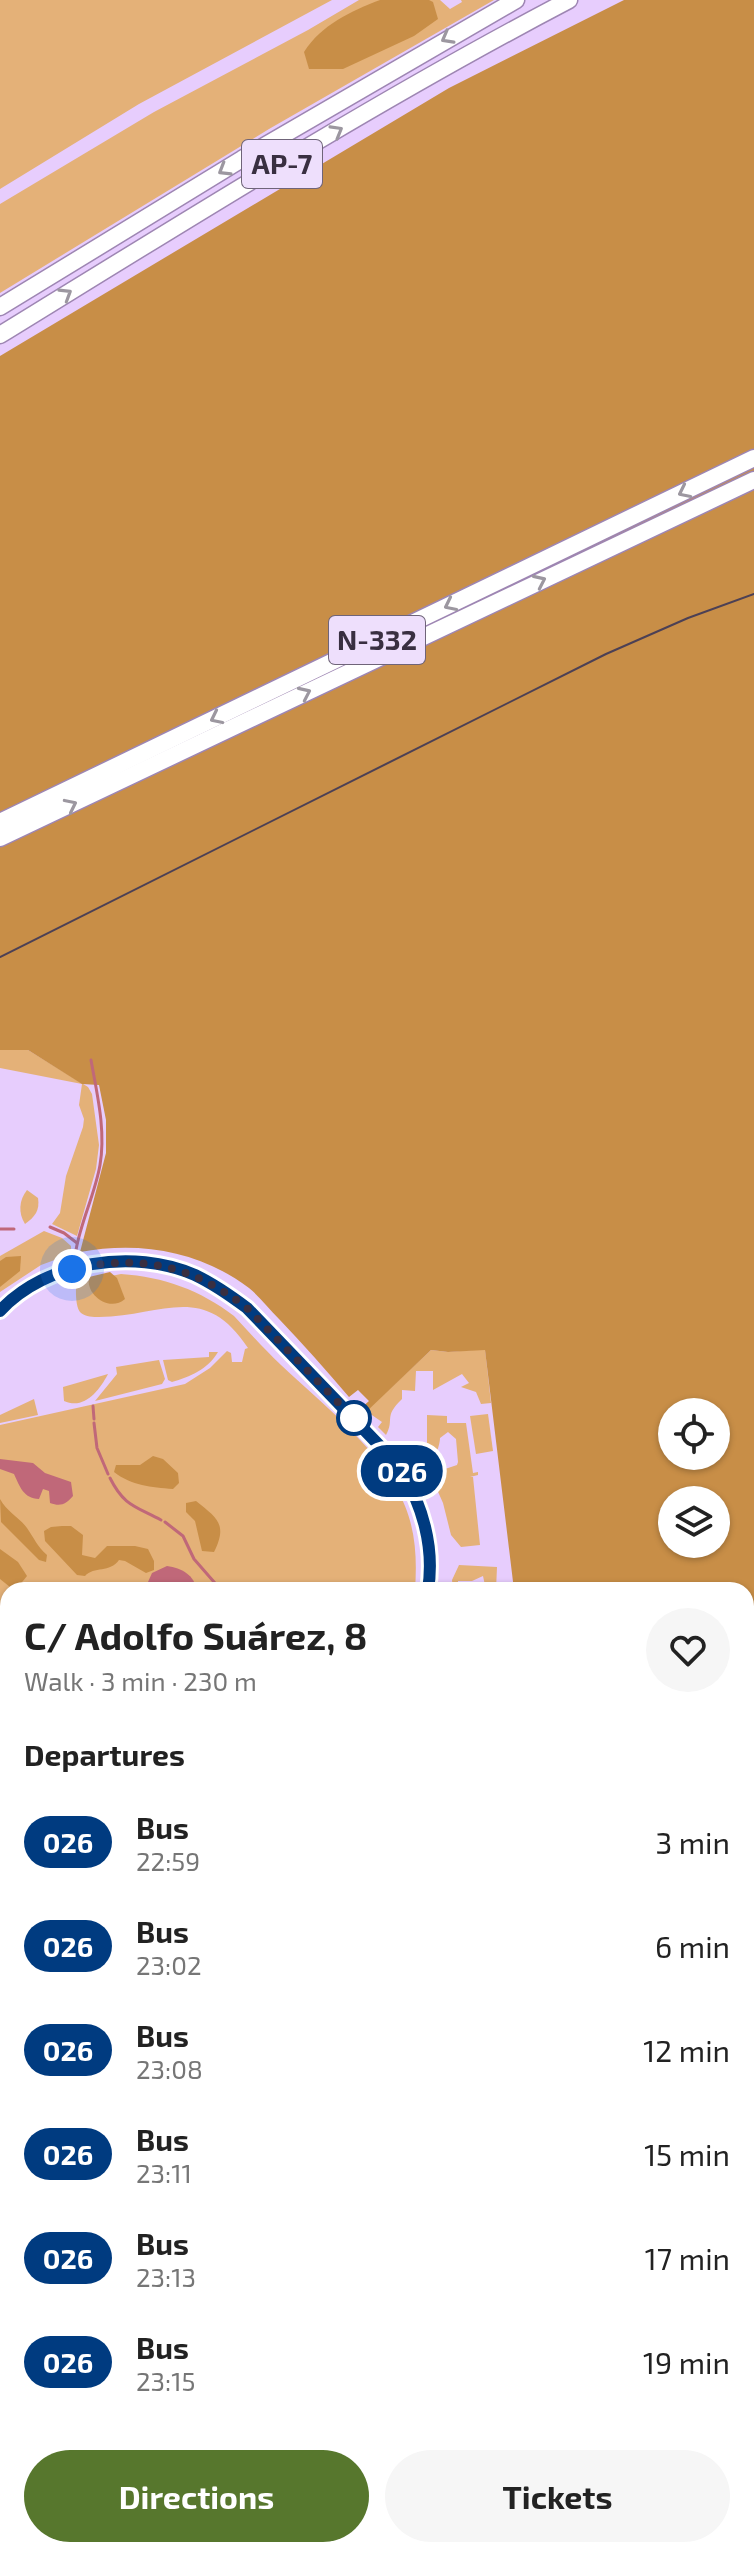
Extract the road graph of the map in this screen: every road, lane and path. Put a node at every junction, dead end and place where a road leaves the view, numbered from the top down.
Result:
1 (516, 0) edge
2 (569, 0) edge
3 (0, 307) edge
4 (0, 335) edge
5 (754, 458) edge
6 (754, 480) edge
7 (0, 822) edge
8 (0, 838) edge
9 (0, 1311) edge
10 (428, 1582) edge

1 -> 3 highway, AP-7
4 -> 2 highway, AP-7
5 -> 7 highway, N-332
8 -> 6 highway, N-332
9 - 10 street

